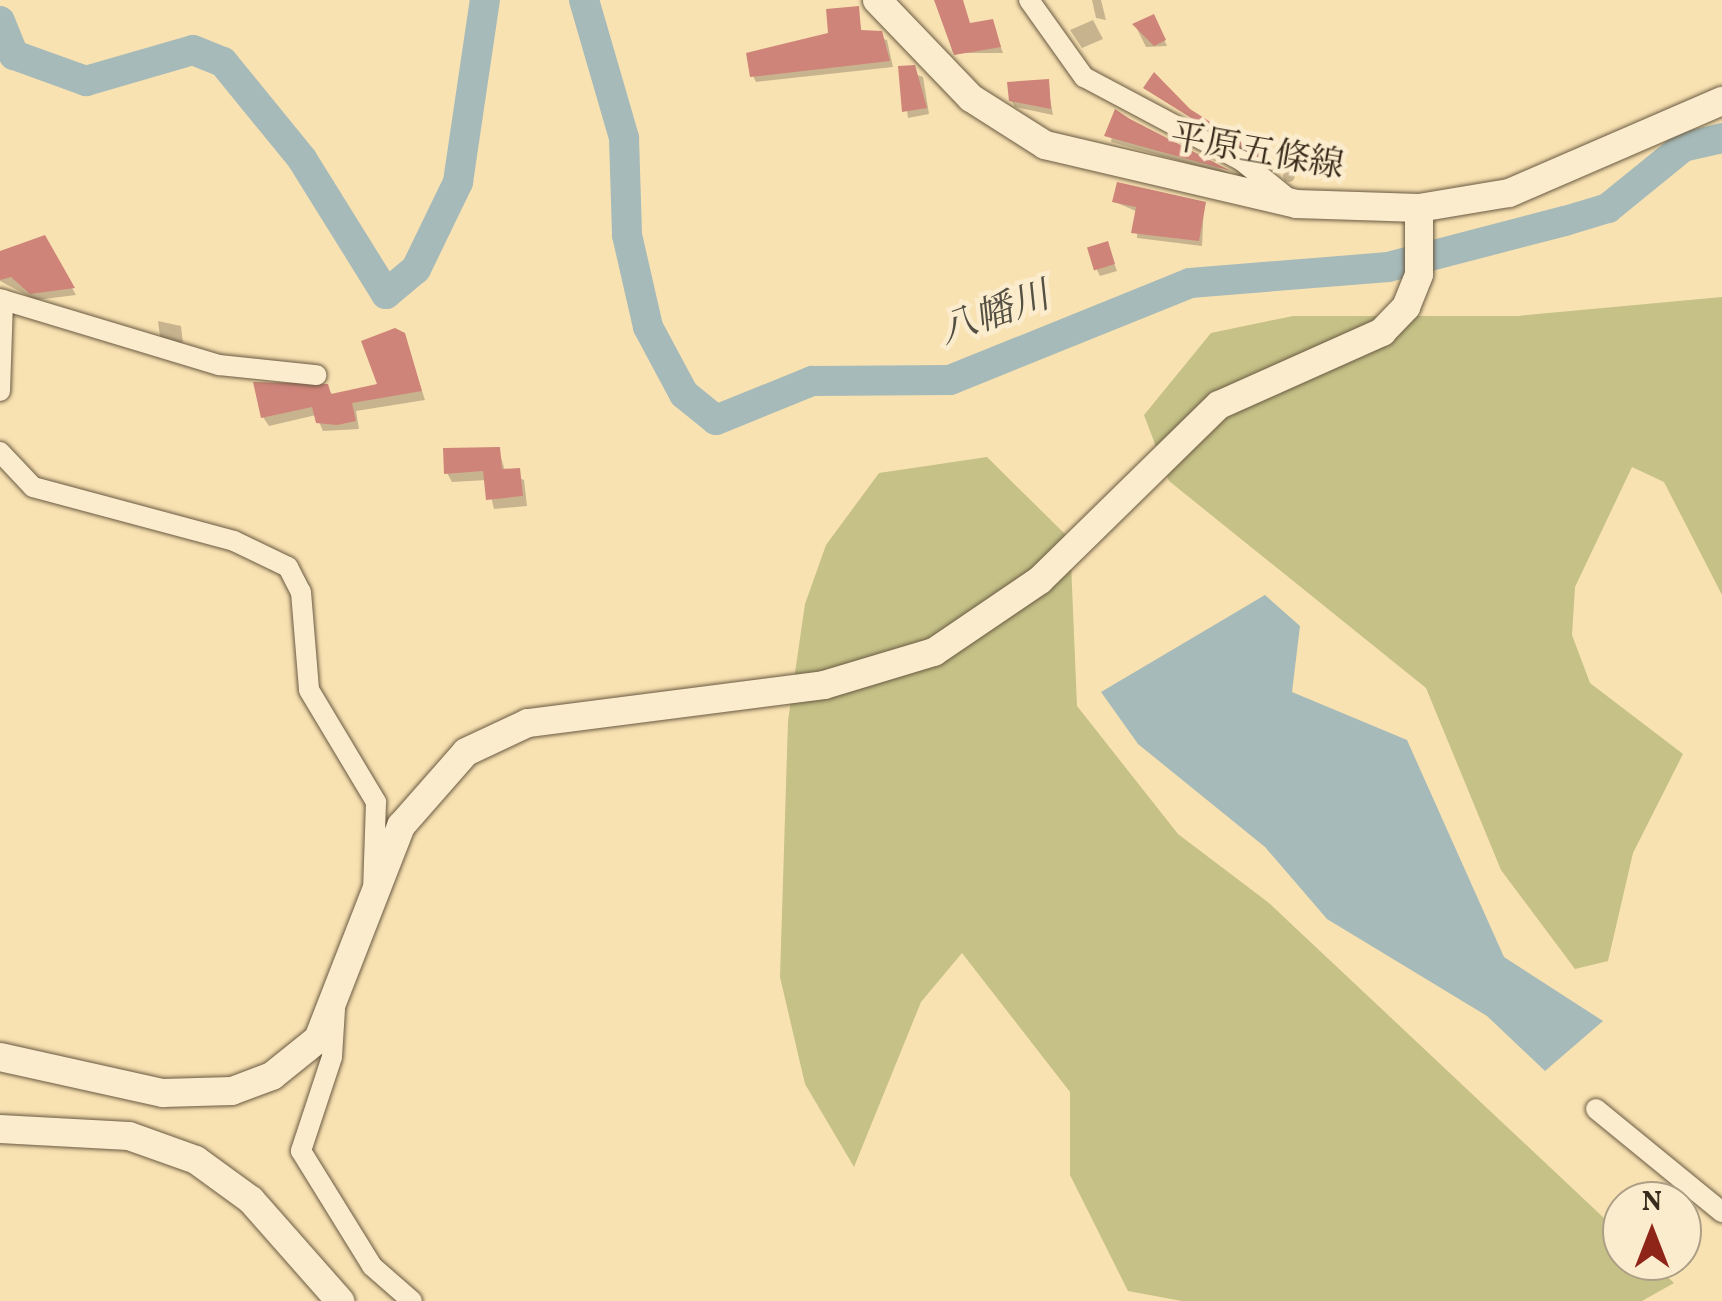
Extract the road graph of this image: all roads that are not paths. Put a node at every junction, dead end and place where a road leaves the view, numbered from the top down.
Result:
1 (877, 0) edge
2 (1029, 0) edge
3 (1722, 100) edge
4 (1296, 204) junction
5 (1419, 208) junction
6 (2, 299) edge
7 (316, 375) dead end
8 (0, 391) edge
9 (0, 452) edge
10 (373, 894) junction
11 (335, 1008) junction
12 (0, 1057) edge
13 (1596, 1109) dead end
14 (0, 1130) edge
15 (1722, 1212) edge
16 (340, 1301) edge
17 (412, 1301) edge

1 - 4 street, 平原五條線
2 - 4 street
3 - 5 street, 平原五條線
4 - 5 street, 平原五條線
5 - 10 street
6 - 7 street
6 - 8 street
9 - 10 street
10 - 11 street
11 - 12 street
11 - 17 street
13 - 15 street
14 - 16 street

